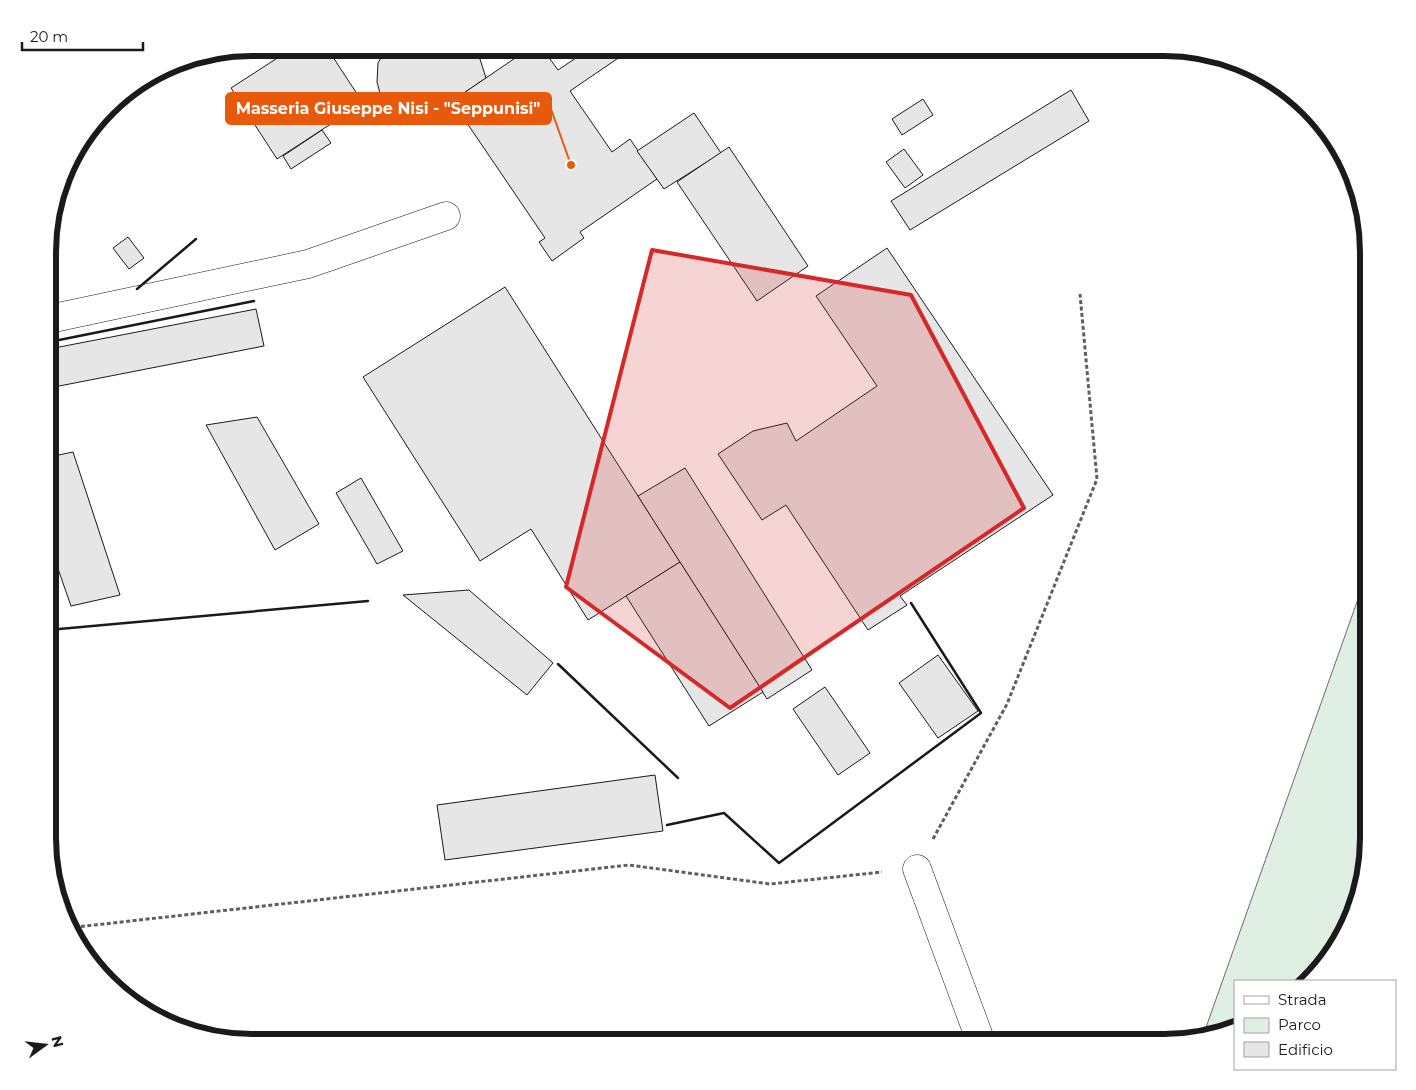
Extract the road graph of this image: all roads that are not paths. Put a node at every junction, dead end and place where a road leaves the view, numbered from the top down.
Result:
1 (446, 216) dead end
2 (56, 318) edge
3 (916, 869) road end
4 (978, 1034) edge

1 - 2 lane
3 - 4 lane

